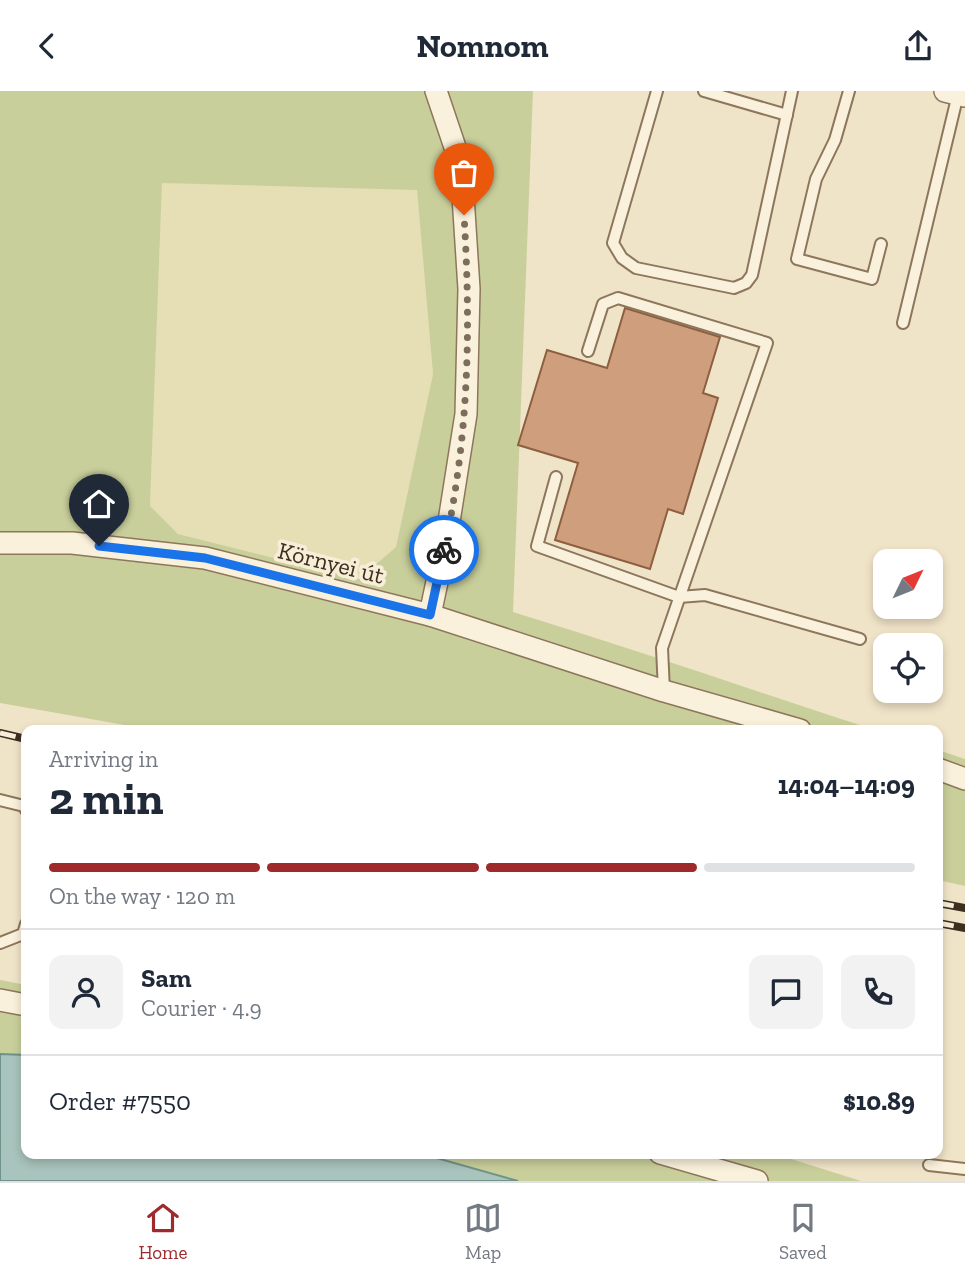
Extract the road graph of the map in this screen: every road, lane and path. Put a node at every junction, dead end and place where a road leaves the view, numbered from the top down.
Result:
1 (436, 91) edge
2 (657, 91) edge
3 (704, 91) edge
4 (792, 91) edge
5 (849, 91) edge
6 (956, 94) edge
7 (787, 115) junction
8 (881, 244) dead end
9 (903, 323) dead end
10 (588, 351) dead end
11 (556, 477) dead end
12 (0, 543) edge
13 (679, 597) junction
14 (430, 615) junction
15 (860, 639) dead end
16 (664, 691) junction
17 (783, 725) edge
18 (943, 771) edge
19 (965, 779) edge
20 (0, 800) edge
21 (21, 805) edge
22 (21, 935) edge
23 (0, 943) edge
24 (0, 1000) edge
25 (21, 1004) edge
26 (680, 1159) edge
27 (708, 1159) edge
28 (929, 1165) dead end
29 (965, 1169) edge
30 (721, 1171) junction
31 (757, 1181) edge

1 - 14 street
2 - 7 lane
3 - 7 lane
4 - 7 lane
5 - 8 lane
6 - 9 lane
10 - 13 lane
11 - 13 lane
12 - 14 street, Környei út
13 - 15 lane
13 - 16 lane
14 - 16 street, Környei út
16 - 17 street, Környei út
18 - 19 street
20 - 21 lane
22 - 23 lane
24 - 25 street
26 - 30 street
27 - 30 lane
28 - 29 lane
30 - 31 street

